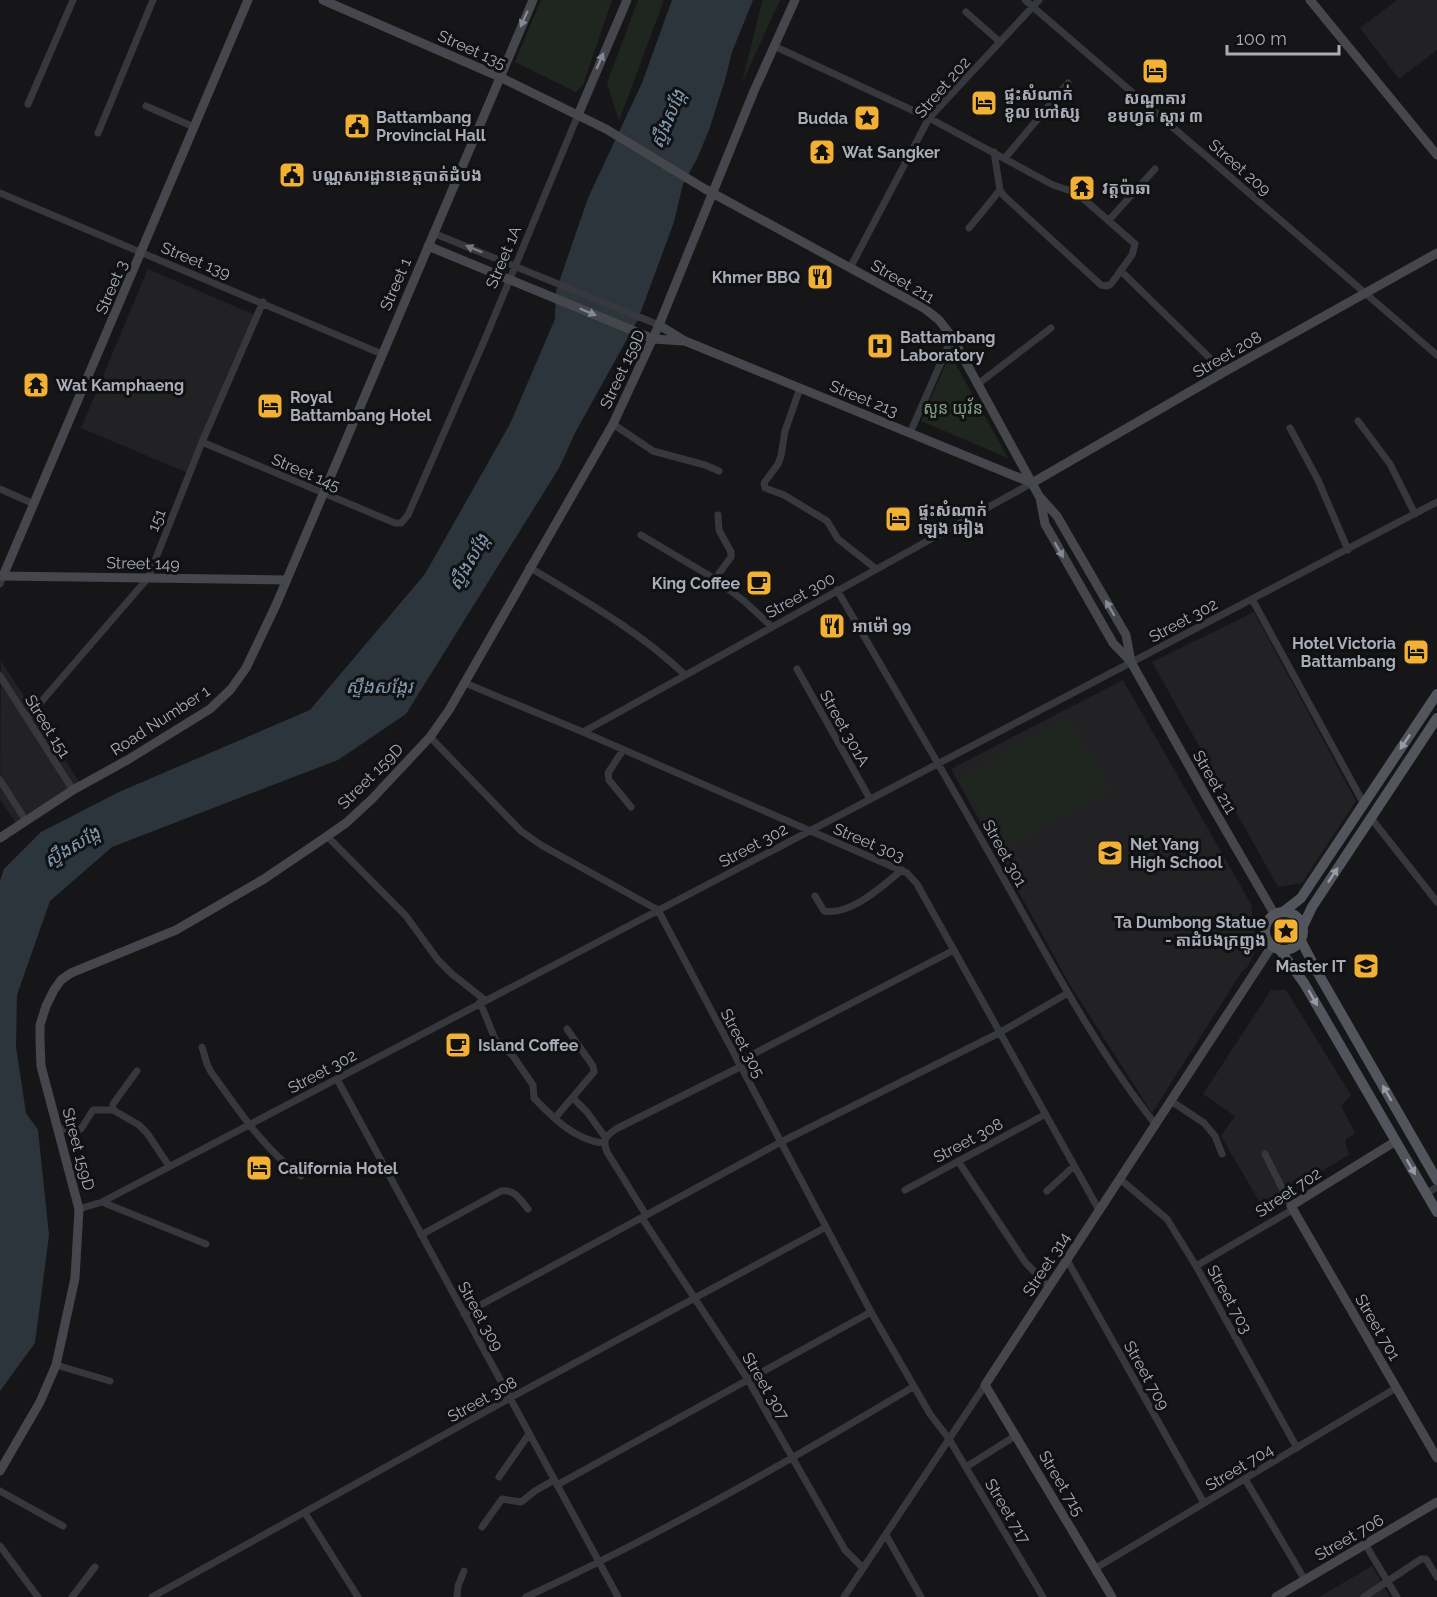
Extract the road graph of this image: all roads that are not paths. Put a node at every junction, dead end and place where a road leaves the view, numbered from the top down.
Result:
1 (73, 0) edge
2 (153, 0) edge
3 (248, 0) edge
4 (323, 0) edge
5 (533, 0) edge
6 (627, 0) edge
7 (795, 0) edge
8 (1025, 0) edge
9 (1039, 0) edge
10 (1310, 0) edge
11 (1033, 7) junction
12 (966, 12) dead end
13 (1000, 42) junction
14 (774, 46) junction
15 (500, 77) junction
16 (1068, 83) dead end
17 (28, 104) dead end
18 (146, 106) dead end
19 (578, 115) junction
20 (929, 118) junction
21 (194, 127) junction
22 (606, 129) joint
23 (98, 133) dead end
24 (994, 152) junction
25 (1437, 155) edge
26 (1005, 158) junction
27 (1155, 169) dead end
28 (709, 190) junction
29 (1000, 190) junction
30 (0, 193) edge
31 (1109, 220) junction
32 (969, 228) dead end
33 (434, 233) junction
34 (428, 246) junction
35 (141, 253) junction
36 (1437, 253) edge
37 (515, 266) junction
38 (850, 268) junction
39 (1122, 272) junction
40 (510, 279) junction
41 (1365, 293) junction
42 (263, 302) junction
43 (659, 325) junction
44 (1051, 328) dead end
45 (952, 337) junction
46 (653, 339) junction
47 (685, 341) junction
48 (382, 354) junction
49 (1437, 355) edge
50 (1224, 372) junction
51 (978, 384) junction
52 (800, 388) junction
53 (1358, 421) dead end
54 (613, 424) junction
55 (1290, 428) dead end
56 (910, 433) junction
57 (202, 442) junction
58 (720, 471) dead end
59 (1032, 483) junction
60 (0, 489) edge
61 (322, 494) junction
62 (1039, 496) junction
63 (1437, 502) edge
64 (34, 504) junction
65 (1415, 514) junction
66 (718, 515) dead end
67 (402, 523) joint
68 (641, 535) dead end
69 (1348, 550) junction
70 (529, 567) junction
71 (875, 568) junction
72 (148, 578) junction
73 (1, 579) edge
74 (715, 579) junction
75 (286, 580) junction
76 (837, 590) junction
77 (1252, 599) junction
78 (771, 626) junction
79 (1131, 662) junction
80 (797, 669) dead end
81 (684, 674) junction
82 (0, 676) edge
83 (465, 683) junction
84 (1437, 694) edge
85 (28, 717) junction
86 (1437, 718) edge
87 (583, 732) junction
88 (430, 737) junction
89 (623, 750) junction
90 (939, 763) junction
91 (0, 780) edge
92 (73, 790) junction
93 (870, 799) junction
94 (1364, 804) junction
95 (631, 807) dead end
96 (1371, 818) junction
97 (26, 821) junction
98 (808, 831) junction
99 (327, 836) junction
100 (0, 838) edge
101 (902, 870) junction
102 (815, 896) dead end
103 (1436, 899) edge
104 (658, 910) junction
105 (1279, 914) junction
106 (1303, 926) junction
107 (1301, 941) junction
108 (1276, 948) junction
109 (954, 950) junction
110 (1068, 993) junction
111 (483, 1001) junction
112 (567, 1029) dead end
113 (999, 1033) junction
114 (202, 1047) dead end
115 (739, 1064) junction
116 (137, 1071) dead end
117 (336, 1079) junction
118 (573, 1098) junction
119 (1171, 1101) junction
120 (113, 1110) junction
121 (1044, 1115) junction
122 (555, 1118) junction
123 (249, 1124) junction
124 (1156, 1125) junction
125 (58, 1129) junction
126 (604, 1140) junction
127 (1396, 1141) junction
128 (781, 1142) junction
129 (1222, 1154) dead end
130 (1264, 1154) dead end
131 (958, 1161) junction
132 (169, 1166) junction
133 (1074, 1166) junction
134 (301, 1176) dead end
135 (1120, 1179) junction
136 (1437, 1180) edge
137 (1437, 1187) edge
138 (905, 1190) dead end
139 (1047, 1191) dead end
140 (1426, 1194) junction
141 (102, 1202) junction
142 (1292, 1208) junction
143 (80, 1209) junction
144 (528, 1209) dead end
145 (1099, 1210) junction
146 (1437, 1212) edge
147 (644, 1217) junction
148 (826, 1227) junction
149 (421, 1235) junction
150 (206, 1244) dead end
151 (1067, 1260) junction
152 (1196, 1266) junction
153 (1049, 1287) junction
154 (694, 1298) junction
155 (871, 1312) junction
156 (464, 1314) junction
157 (56, 1365) junction
158 (747, 1378) junction
159 (110, 1381) dead end
160 (985, 1385) junction
161 (913, 1386) junction
162 (1396, 1388) junction
163 (510, 1398) junction
164 (530, 1434) junction
165 (1015, 1436) junction
166 (949, 1439) junction
167 (1298, 1448) junction
168 (1437, 1458) edge
169 (793, 1459) junction
170 (966, 1467) junction
171 (0, 1471) edge
172 (499, 1476) dead end
173 (1245, 1479) junction
174 (556, 1483) junction
175 (0, 1491) edge
176 (1437, 1502) edge
177 (1204, 1503) junction
178 (304, 1513) junction
179 (63, 1526) dead end
180 (482, 1527) dead end
181 (886, 1534) junction
182 (1365, 1544) junction
183 (0, 1546) edge
184 (600, 1563) junction
185 (95, 1567) dead end
186 (863, 1568) junction
187 (1096, 1568) junction
188 (464, 1571) dead end
189 (1437, 1577) edge
190 (1305, 1580) junction
191 (1388, 1582) junction
192 (38, 1597) edge
193 (72, 1597) edge
194 (152, 1597) edge
195 (358, 1597) edge
196 (457, 1597) edge
197 (526, 1597) edge
198 (618, 1597) edge
199 (844, 1597) edge
200 (921, 1597) edge
201 (1043, 1597) edge
202 (1112, 1597) edge
203 (1276, 1597) edge
204 (1364, 1597) edge
205 (1397, 1597) edge

1 - 17 street
2 - 23 street
3 - 21 street, Street 3
4 - 15 street, Street 135
5 -> 15 street, Street 1
19 -> 6 street, Street 1A
7 - 14 street, Street 159D
8 - 11 street, Street 209
9 - 11 street, Street 202
10 - 25 street
11 - 13 street, Street 202
11 - 41 street, Street 209
12 - 13 street
13 - 20 street, Street 202
14 - 20 street
14 - 28 street, Street 159D
15 - 19 street, Street 135
15 - 33 street, Street 1
16 - 26 street
18 - 21 street
19 - 22 street, Street 135
19 - 37 street, Street 1A
20 - 24 street
20 - 38 street, Street 202
21 - 35 street, Street 3
22 - 28 street, Street 211
24 - 26 street
24 - 29 street
26 - 31 street
27 - 31 street
28 - 38 street, Street 211
28 - 43 street, Street 159D
29 - 32 street
29 - 39 street
30 - 35 street, Street 139
31 - 39 street
33 - 34 street, Street 1
37 -> 33 street
34 - 40 street, Street 213
34 - 48 street, Street 1
35 - 42 street, Street 139
35 - 64 street, Street 3
36 - 41 street, Street 208
37 - 40 street, Street 1A
37 - 43 street, Street 213
38 - 45 street, Street 211
39 - 50 street
40 -> 46 street, Street 213
40 - 67 street, Street 1A
41 - 49 street, Street 209
41 - 50 street, Street 208
42 - 48 street, Street 139
42 - 57 street, 151
43 - 46 street, Street 159D
43 - 47 street, Street 213
44 - 51 street
45 - 51 street, Street 211
45 - 56 street
46 - 47 street, Street 213
46 - 54 street, Street 159D
47 - 52 street, Street 213
48 - 61 street, Street 1
50 - 59 street, Street 208
51 - 59 street, Street 211
52 - 56 street, Street 213
52 - 71 street
53 - 65 street
54 - 58 street
54 - 70 street, Street 159D
55 - 69 street
56 - 59 street, Street 213
57 - 61 street, Street 145
57 - 72 street, 151
59 - 62 street, Street 211
59 - 71 street, Street 300
60 - 64 street
61 - 67 street, Street 145
61 - 75 street, Street 1
62 -> 79 street, Street 211
79 -> 62 street, Street 211
63 - 65 street, Street 302
64 - 73 street, Street 3
65 - 69 street, Street 302
66 - 74 street
68 - 74 street
69 - 77 street, Street 302
70 - 81 street
70 - 83 street, Street 159D
71 - 76 street, Street 300
72 - 73 street, Street 149
72 - 75 street, Street 149
72 - 85 street, 151
74 - 78 street
75 - 92 street, Road Number 1
76 - 78 street, Street 300
76 - 90 street, Street 301
77 - 79 street, Street 302
77 - 94 street
78 - 81 street, Street 300
79 - 90 street, Street 302
79 - 105 street, Street 211
80 - 93 street, Street 301A
81 - 87 street, Street 300
82 - 85 street, Street 151
83 - 87 street, Street 303
83 - 88 street, Street 159D
84 -> 94 main road
85 - 92 street, Street 151
86 - 96 main road
87 - 89 street, Street 303
88 - 99 street, Street 159D
88 - 104 street
89 - 95 street
89 - 98 street, Street 303
90 - 93 street, Street 302
90 - 110 street, Street 301
91 - 97 street
92 - 97 street, Road Number 1
93 - 98 street, Street 302
94 - 105 main road
96 - 103 street
106 -> 96 main road
97 - 100 street, Road Number 1
98 - 101 street, Street 303
98 - 104 street, Street 302
99 - 111 street
99 - 125 street, Street 159D
101 - 102 street
101 - 109 street, Street 303
104 - 111 street, Street 302
104 - 115 street, Street 305
105 - 106 main road
105 - 108 main road
106 - 107 main road
107 - 108 main road
136 -> 107 main road
108 - 119 street, Street 314
108 -> 127 main road
109 - 113 street, Street 303
109 - 115 street
110 - 113 street
110 - 124 street, Street 301
111 - 117 street, Street 302
111 - 122 street
112 - 118 street
113 - 121 street, Street 303
113 - 128 street
114 - 123 street
115 - 126 street
115 - 128 street, Street 305
116 - 120 street
117 - 123 street, Street 302
117 - 149 street, Street 309
118 - 122 street
118 - 126 street, Street 307
119 - 124 street, Street 314
119 - 129 street
120 - 125 street
120 - 132 street
121 - 131 street, Street 308
121 - 133 street, Street 303
122 - 126 street
123 - 132 street, Street 302
123 - 134 street
124 - 135 street, Street 314
125 - 143 street, Street 159D
126 - 147 street, Street 307
127 -> 140 main road
127 - 142 street, Street 702
128 - 147 street
128 - 148 street, Street 305
130 - 142 street
131 - 138 street, Street 308
131 - 153 street
132 - 141 street, Street 302
133 - 139 street
133 - 145 street, Street 303
135 - 145 street, Street 314
135 - 152 street, Street 703
137 - 140 street
140 - 146 main road
141 - 143 street, Street 302
141 - 150 street
142 - 152 street, Street 702
142 - 162 street, Street 701
143 - 157 street, Street 159D
144 - 149 street
145 - 151 street, Street 314
147 - 154 street, Street 307
147 - 156 street
148 - 154 street, Street 308
148 - 155 street, Street 305
149 - 156 street, Street 309
151 - 153 street, Street 314
151 - 177 street, Street 709
152 - 167 street, Street 703
153 - 160 street, Street 314
154 - 158 street, Street 307
154 - 163 street, Street 308
155 - 158 street
155 - 161 street, Street 305
156 - 163 street, Street 309
157 - 159 street
157 - 171 street, Street 159D
158 - 169 street, Street 307
158 - 174 street
160 - 165 street, Street 715
160 - 166 street, Street 314
161 - 166 street, Street 305
161 - 169 street
162 - 167 street, Street 704
162 - 168 street, Street 701
163 - 164 street, Street 309
163 - 178 street, Street 308
164 - 172 street
164 - 174 street, Street 309
165 - 170 street
165 - 187 street, Street 715
166 - 170 street, Street 717
166 - 181 street, Street 314
167 - 173 street, Street 704
169 - 184 street
169 - 186 street, Street 307
170 - 201 street, Street 717
173 - 177 street, Street 704
173 - 190 street
174 - 180 street
174 - 184 street, Street 309
175 - 179 street
176 - 182 street, Street 706
177 - 187 street, Street 704
178 - 194 street, Street 308
178 - 195 street
181 - 186 street, Street 314
181 - 200 street
182 - 190 street, Street 706
182 - 191 street
183 - 192 street
184 - 197 street
184 - 198 street, Street 309
185 - 193 street
186 - 199 street, Street 314
187 - 202 street, Street 715
188 - 196 street
189 - 191 street
190 - 203 street, Street 706
191 - 204 street
191 - 205 street

